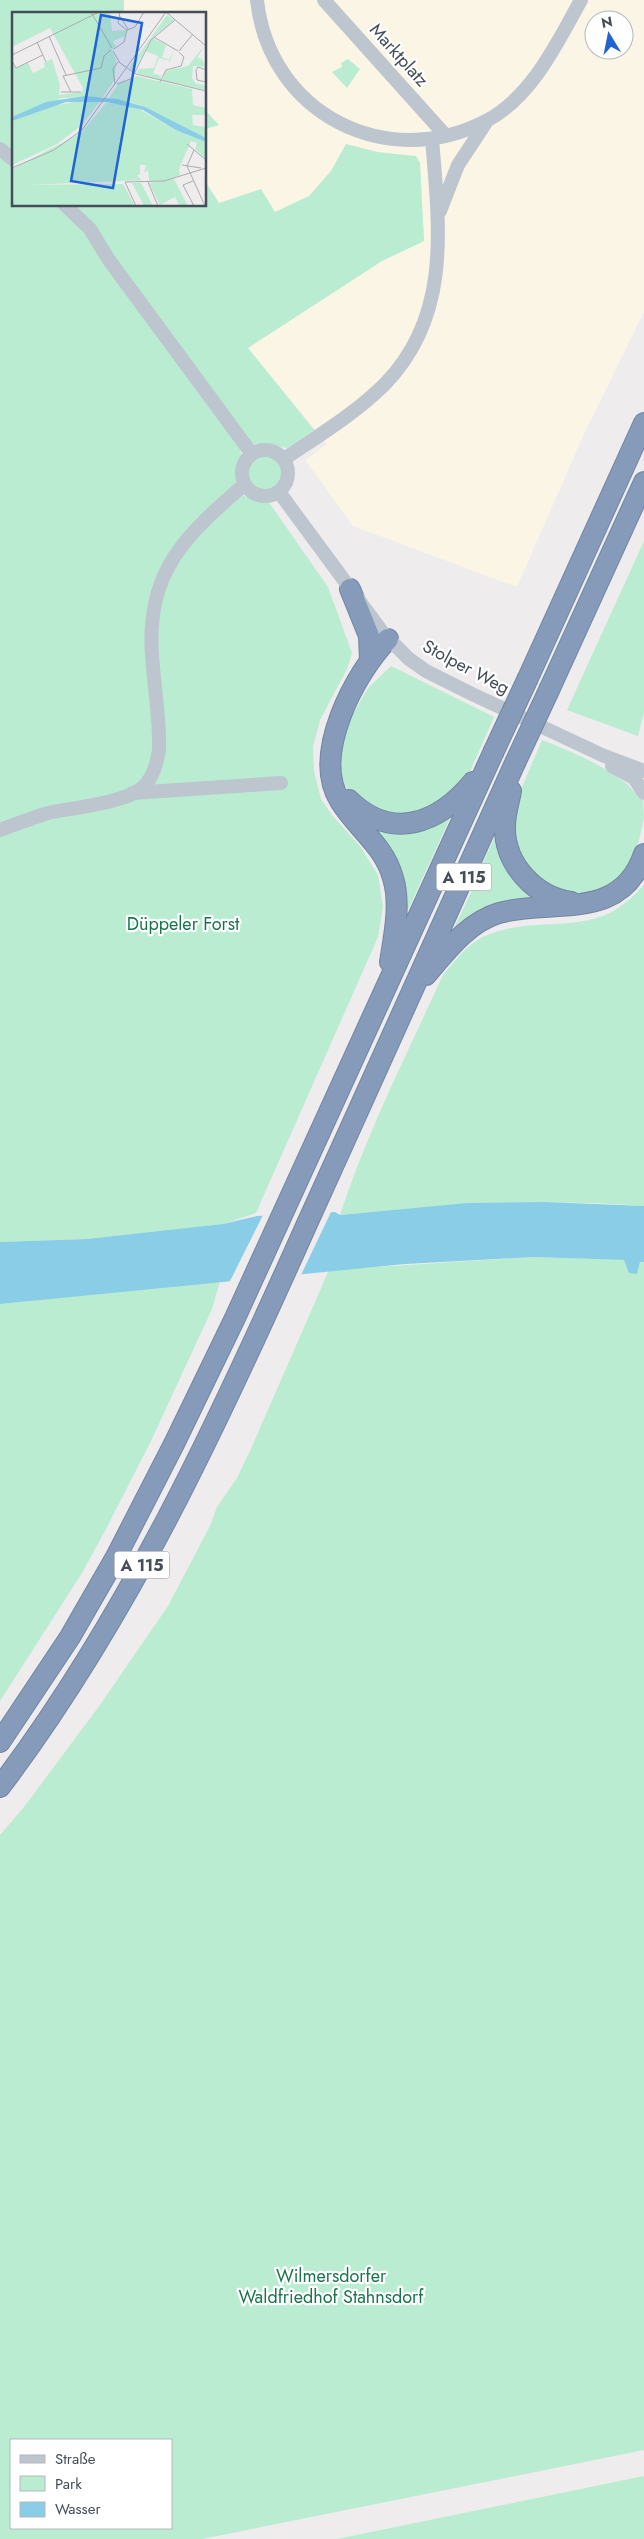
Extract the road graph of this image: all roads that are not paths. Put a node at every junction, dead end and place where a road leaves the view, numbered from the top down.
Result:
1 (257, 0) edge
2 (324, 0) edge
3 (581, 0) edge
4 (487, 121) junction
5 (439, 138) junction
6 (0, 149) edge
7 (12, 158) edge
8 (66, 206) edge
9 (438, 219) junction
10 (644, 423) edge
11 (252, 454) junction
12 (284, 459) junction
13 (644, 482) edge
14 (245, 484) junction
15 (279, 492) junction
16 (350, 589) junction
17 (393, 644) junction
18 (370, 660) junction
19 (346, 708) junction
20 (602, 755) junction
21 (490, 759) junction
22 (515, 763) junction
23 (644, 771) edge
24 (331, 776) junction
25 (281, 783) dead end
26 (132, 793) junction
27 (644, 793) edge
28 (0, 830) edge
29 (644, 854) edge
30 (588, 905) junction
31 (388, 981) junction
32 (412, 991) junction
33 (0, 1742) edge
34 (0, 1787) edge

1 - 5 street
2 - 5 street, Marktplatz
3 - 4 street
4 - 5 street
4 - 9 street
5 - 9 street
6 - 7 street
8 - 11 street
9 - 12 street
10 - 21 highway, A 115, bridge
11 - 12 street
11 - 14 street
12 - 15 street
13 - 22 highway, A 115, bridge
14 - 15 street
14 - 26 street
15 - 16 street, Stolper Weg
16 - 17 street, Stolper Weg
16 - 18 highway
17 - 18 highway
17 - 19 highway
17 - 20 street, Stolper Weg
18 - 19 highway
19 - 24 highway
20 - 23 street, Stolper Weg
20 - 27 street
21 - 24 highway
21 - 31 highway, A 115
22 - 30 highway
22 - 32 highway, A 115
24 - 31 highway
25 - 26 street
26 - 28 street
29 - 30 highway
30 - 32 highway
31 - 33 highway, A 115
32 - 34 highway, A 115

